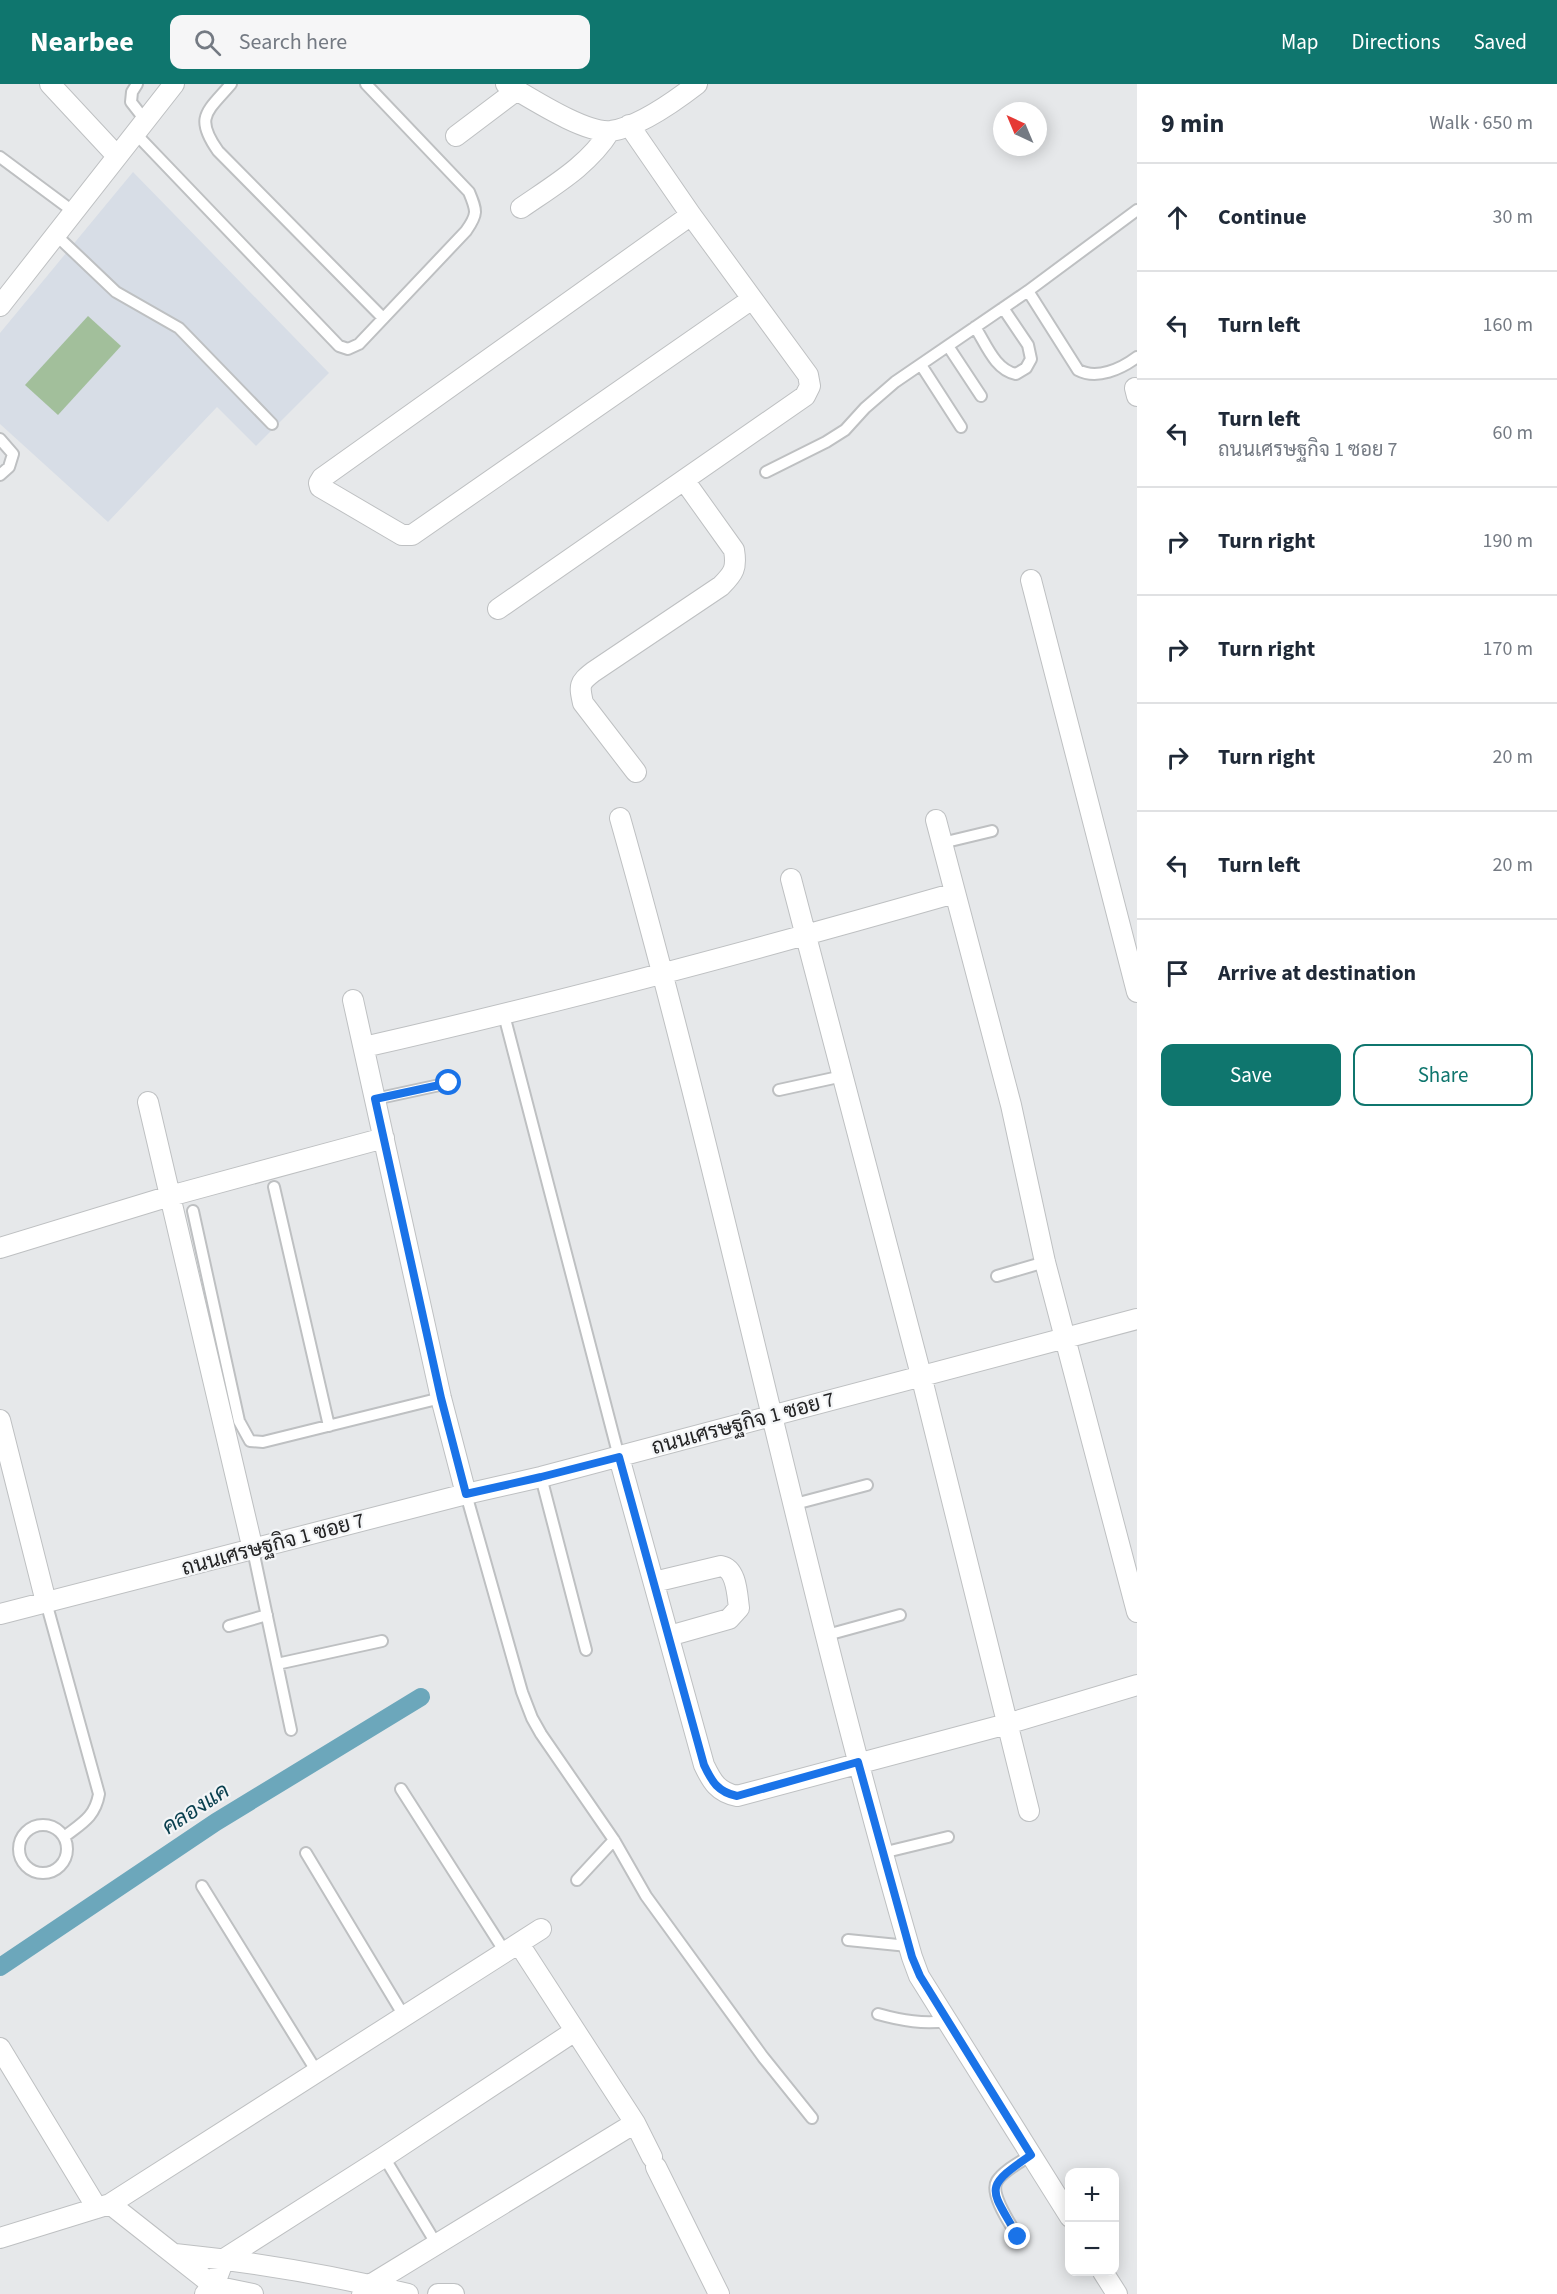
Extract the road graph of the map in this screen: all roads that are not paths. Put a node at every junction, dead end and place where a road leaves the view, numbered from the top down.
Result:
1 (50, 84) edge
2 (137, 84) edge
3 (174, 84) edge
4 (231, 84) edge
5 (366, 84) edge
6 (697, 84) edge
7 (511, 87) edge
8 (140, 127) junction
9 (619, 128) junction
10 (456, 136) dead end
11 (117, 156) junction
12 (0, 157) edge
13 (521, 208) dead end
14 (1137, 210) edge
15 (74, 212) junction
16 (691, 214) junction
17 (56, 235) junction
18 (1028, 291) junction
19 (752, 299) junction
20 (0, 306) edge
21 (1004, 308) junction
22 (383, 318) junction
23 (975, 327) junction
24 (948, 346) junction
25 (1137, 357) edge
26 (921, 365) junction
27 (981, 396) dead end
28 (272, 424) dead end
29 (961, 427) dead end
30 (0, 439) edge
31 (766, 472) dead end
32 (0, 475) edge
33 (684, 480) junction
34 (1031, 580) dead end
35 (498, 609) dead end
36 (636, 772) dead end
37 (621, 818) dead end
38 (936, 820) dead end
39 (992, 831) dead end
40 (942, 843) junction
41 (791, 879) dead end
42 (955, 893) junction
43 (806, 935) junction
44 (664, 973) junction
45 (1137, 992) edge
46 (353, 1000) dead end
47 (504, 1015) junction
48 (364, 1047) junction
49 (843, 1076) junction
50 (449, 1083) dead end
51 (779, 1090) dead end
52 (375, 1099) junction
53 (148, 1102) dead end
54 (384, 1138) junction
55 (274, 1187) dead end
56 (170, 1196) junction
57 (193, 1211) dead end
58 (0, 1248) edge
59 (1045, 1262) junction
60 (997, 1276) dead end
61 (1137, 1319) edge
62 (1066, 1339) junction
63 (921, 1375) junction
64 (441, 1398) junction
65 (773, 1416) junction
66 (0, 1420) edge
67 (329, 1426) junction
68 (619, 1457) junction
69 (541, 1477) junction
70 (867, 1485) dead end
71 (466, 1494) junction
72 (795, 1504) junction
73 (253, 1550) junction
74 (654, 1582) junction
75 (46, 1602) junction
76 (1137, 1612) edge
77 (0, 1614) edge
78 (267, 1615) junction
79 (900, 1615) dead end
80 (229, 1626) dead end
81 (827, 1635) junction
82 (669, 1636) junction
83 (382, 1641) dead end
84 (586, 1650) dead end
85 (277, 1664) junction
86 (1137, 1685) edge
87 (1007, 1724) junction
88 (291, 1730) dead end
89 (858, 1762) junction
90 (401, 1789) dead end
91 (1029, 1811) dead end
92 (64, 1837) junction
93 (948, 1837) dead end
94 (614, 1840) junction
95 (882, 1852) junction
96 (306, 1853) dead end
97 (577, 1880) dead end
98 (202, 1886) dead end
99 (541, 1929) dead end
100 (848, 1940) dead end
101 (909, 1946) junction
102 (512, 1948) junction
103 (878, 2014) dead end
104 (404, 2016) junction
105 (948, 2021) junction
106 (575, 2031) junction
107 (0, 2048) edge
108 (317, 2072) junction
109 (812, 2118) dead end
110 (634, 2123) junction
111 (1031, 2155) junction
112 (384, 2157) junction
113 (104, 2206) junction
114 (1065, 2209) edge
115 (1, 2234) edge
116 (1018, 2237) dead end
117 (437, 2245) junction
118 (176, 2254) junction
119 (224, 2259) junction
120 (1106, 2276) edge
121 (366, 2289) edge
122 (210, 2290) edge
123 (717, 2293) edge
124 (253, 2294) edge
125 (408, 2294) edge
126 (438, 2294) edge
127 (454, 2294) edge
128 (1117, 2294) edge

1 - 11 street
2 - 8 lane
3 - 8 street
4 - 22 lane
5 - 22 lane
6 - 9 street
7 - 9 street
7 - 10 street
8 - 11 street
8 - 22 lane
9 - 13 street
9 - 16 street
11 - 15 street
12 - 15 lane
14 - 18 lane
15 - 17 street
16 - 19 street
16 - 19 street
17 - 20 street
17 - 28 lane
18 - 21 lane
18 - 25 lane
19 - 33 street
21 - 23 lane
21 - 23 lane
23 - 24 lane
24 - 26 lane
24 - 27 lane
26 - 29 lane
26 - 31 lane
30 - 32 lane
33 - 35 street
33 - 36 street
34 - 45 street
37 - 44 street
38 - 40 street
39 - 40 lane
40 - 42 street
41 - 43 street
42 - 43 street
42 - 59 street
43 - 44 street
43 - 49 street
44 - 47 street
44 - 65 street
46 - 48 street
47 - 48 street
47 - 68 lane
48 - 52 street
49 - 51 lane
49 - 63 street
50 - 52 lane
52 - 54 street
53 - 56 street
54 - 56 street
54 - 64 street
55 - 67 lane
56 - 58 street
56 - 73 street
57 - 67 lane
59 - 60 lane
59 - 62 street
61 - 62 street, ถนนเศรษฐกิจ 1 ซอย 7
62 - 63 street, ถนนเศรษฐกิจ 1 ซอย 7
62 - 76 street
63 - 65 street, ถนนเศรษฐกิจ 1 ซอย 7
63 - 87 street
64 - 67 lane
64 - 71 street
65 - 68 street, ถนนเศรษฐกิจ 1 ซอย 7
65 - 72 street
66 - 75 street
68 - 69 street, ถนนเศรษฐกิจ 1 ซอย 7
68 - 74 street
69 - 71 street, ถนนเศรษฐกิจ 1 ซอย 7
69 - 84 lane
70 - 72 lane
71 - 73 street, ถนนเศรษฐกิจ 1 ซอย 7
71 - 94 lane
72 - 81 street
73 - 75 street, ถนนเศรษฐกิจ 1 ซอย 7
73 - 78 lane
74 - 82 street
74 - 82 street
75 - 77 street, ถนนเศรษฐกิจ 1 ซอย 7
75 - 92 lane
78 - 80 lane
78 - 85 lane
79 - 81 lane
81 - 89 street
82 - 89 street
83 - 85 lane
85 - 88 lane
86 - 87 street
87 - 89 street
87 - 91 street
89 - 95 street
90 - 102 lane
92 - 92 lane
93 - 95 lane
94 - 97 lane
94 - 109 lane
95 - 101 street
96 - 104 lane
98 - 108 lane
99 - 102 street
100 - 101 lane
101 - 105 street
102 - 104 street
102 - 106 street
103 - 105 lane
104 - 108 street
105 - 111 street
106 - 110 street
106 - 112 street
107 - 113 street
108 - 113 street
110 - 117 street
110 - 123 street
111 - 114 street
111 - 116 lane
112 - 117 lane
112 - 119 street
113 - 115 street
113 - 118 street
117 - 121 street
118 - 119 street
118 - 122 street
119 - 121 street
119 - 122 street
120 - 128 street
121 - 125 street
122 - 124 street
126 - 127 street

